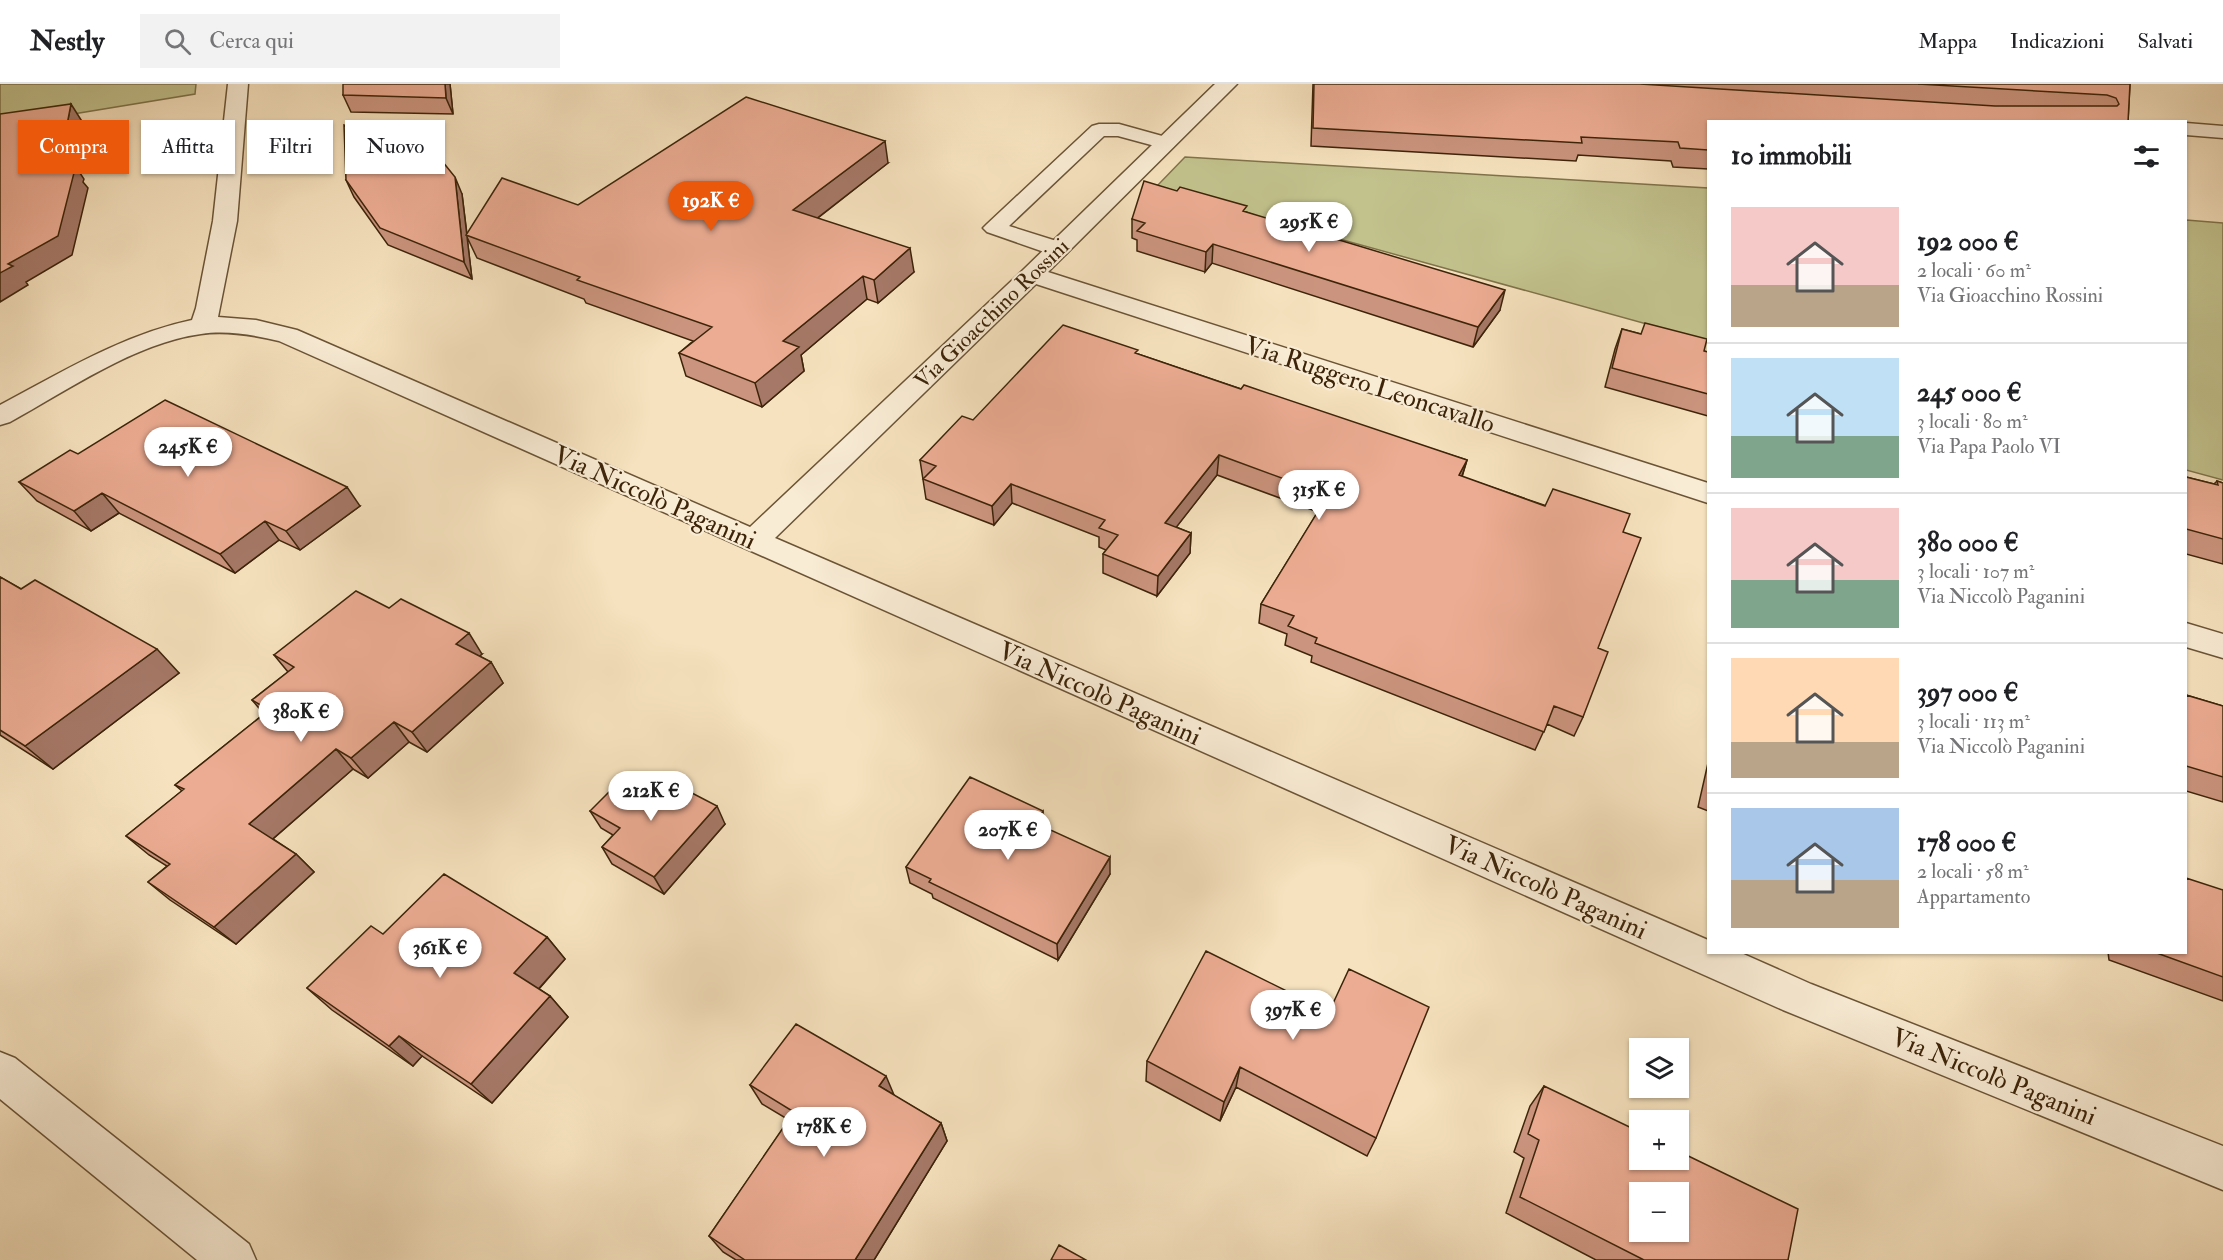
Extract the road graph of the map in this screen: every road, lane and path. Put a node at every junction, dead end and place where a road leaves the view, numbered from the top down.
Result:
1 (238, 84) edge
2 (1227, 84) edge
3 (2187, 129) edge
4 (2223, 132) edge
5 (1166, 143) junction
6 (1058, 249) junction
7 (1032, 275) junction
8 (202, 326) junction
9 (0, 416) edge
10 (1707, 493) edge
11 (753, 541) junction
12 (2187, 635) edge
13 (2223, 646) edge
14 (0, 1072) edge
15 (2223, 1168) edge
16 (233, 1260) edge

1 - 8 street
2 - 5 street, Via Gioacchino Rossini
3 - 4 street
5 - 6 street, Via Gioacchino Rossini
5 - 6 lane
6 - 7 street, Via Gioacchino Rossini
7 - 10 street, Via Ruggero Leoncavallo
7 - 11 street, Via Gioacchino Rossini
8 - 9 street, Via Niccolò Paganini
8 - 11 street, Via Niccolò Paganini
11 - 15 street, Via Niccolò Paganini
12 - 13 street
14 - 16 street

